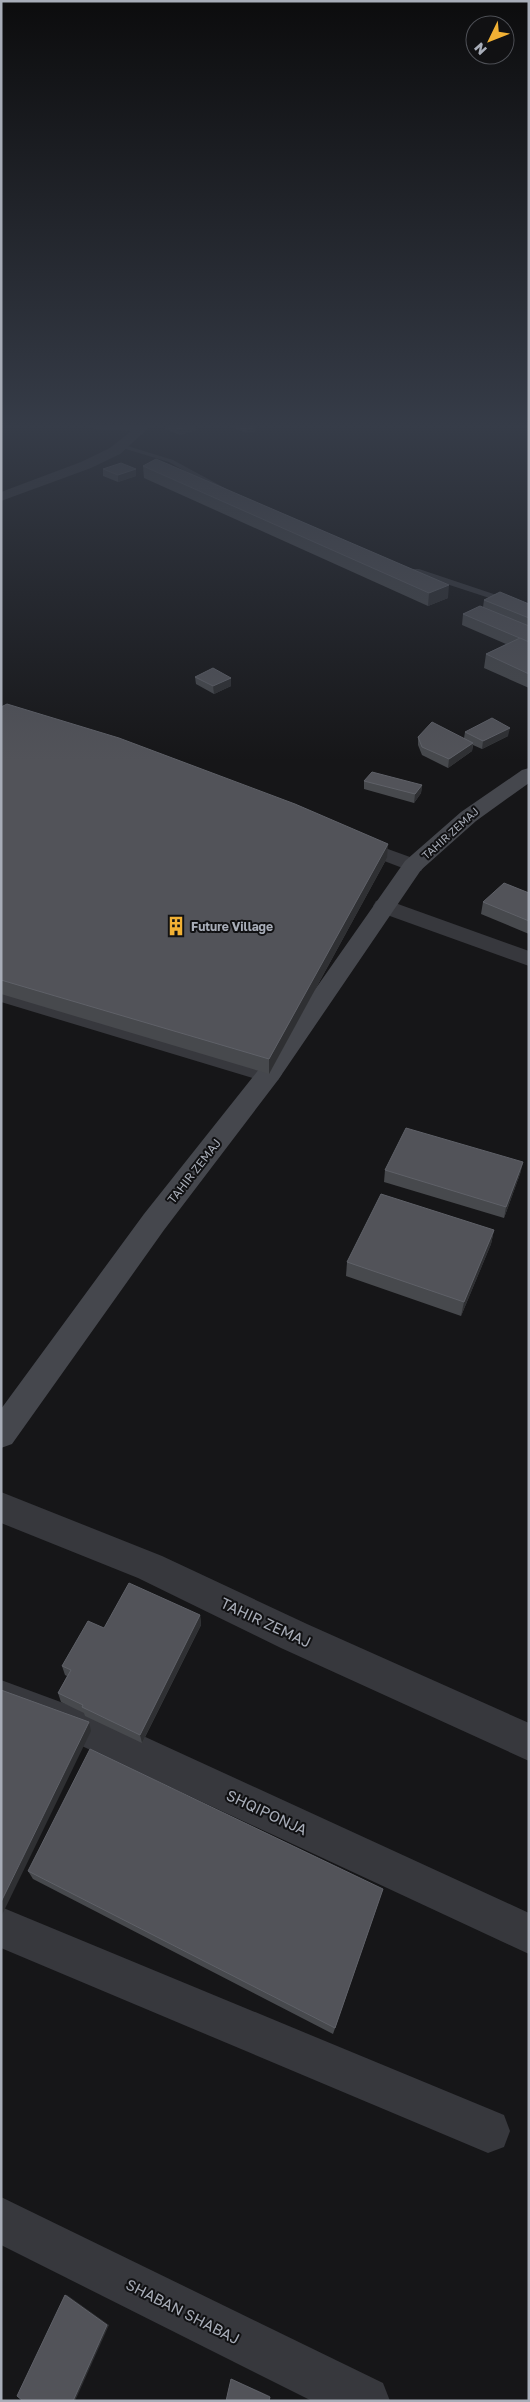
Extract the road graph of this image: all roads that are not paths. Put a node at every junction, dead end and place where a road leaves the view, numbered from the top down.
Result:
1 (405, 566) edge
2 (529, 609) edge
3 (529, 774) edge
4 (338, 836) edge
5 (414, 866) junction
6 (384, 906) junction
7 (529, 959) edge
8 (1, 994) edge
9 (269, 1074) junction
10 (1, 1434) edge
11 (1, 1507) edge
12 (1, 1698) edge
13 (529, 1742) edge
14 (1, 1927) edge
15 (529, 1934) edge
16 (488, 2131) dead end
17 (1, 2220) edge
18 (365, 2401) edge

1 - 2 lane
3 - 5 main road, TAHIR ZEMAJ
4 - 5 street
5 - 6 main road, TAHIR ZEMAJ
6 - 7 street
6 - 9 main road, TAHIR ZEMAJ
8 - 9 street
9 - 10 main road, TAHIR ZEMAJ
11 - 13 street, TAHIR ZEMAJ
12 - 15 street, SHQIPONJA
14 - 16 street
17 - 18 street, SHABAN SHABAJ

